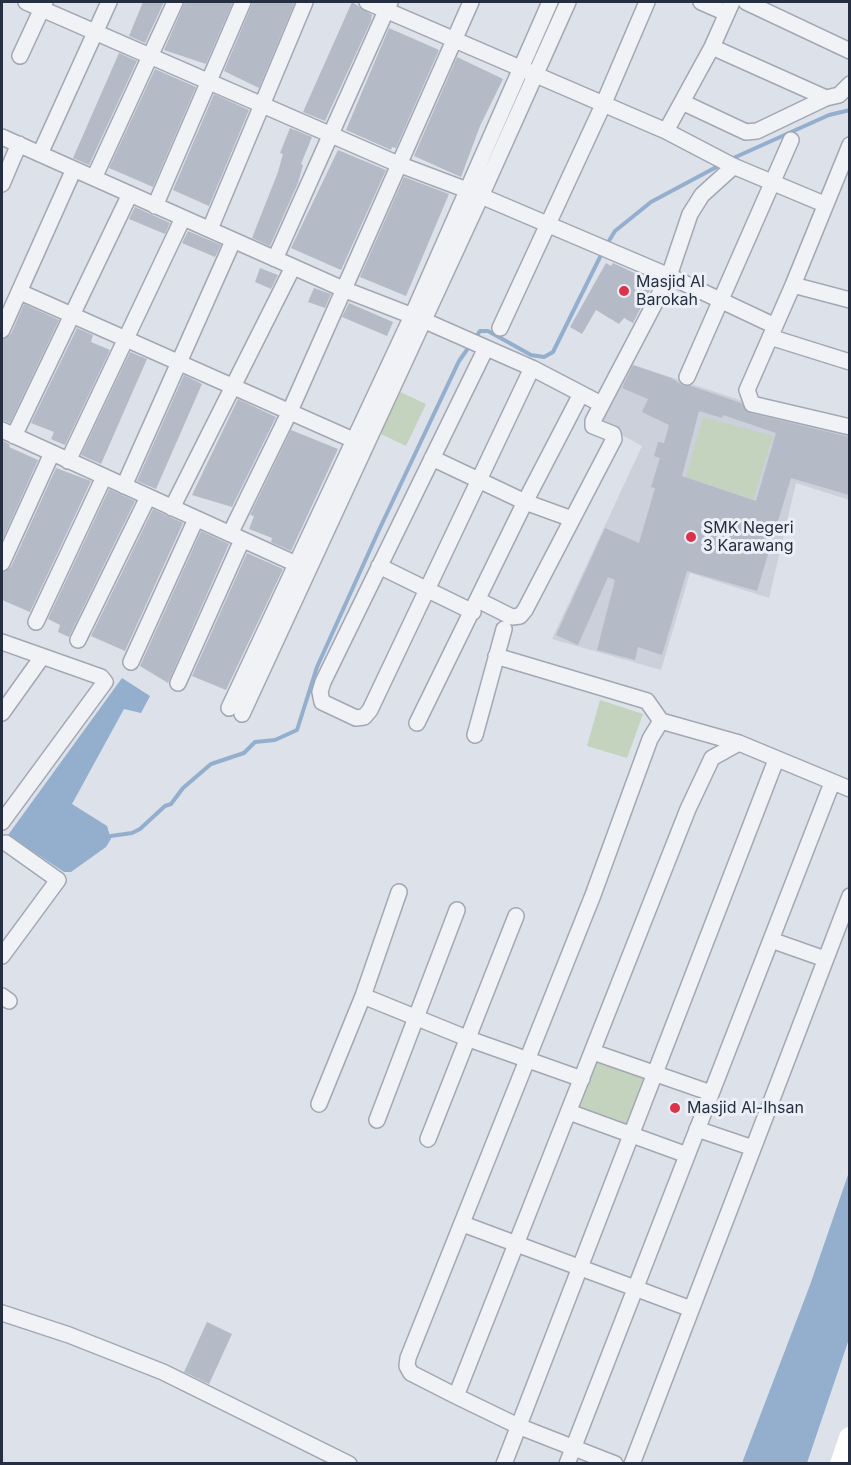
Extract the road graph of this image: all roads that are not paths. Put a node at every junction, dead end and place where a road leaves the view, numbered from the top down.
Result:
1 (26, 2) edge
2 (110, 2) edge
3 (175, 2) edge
4 (243, 2) edge
5 (305, 2) edge
6 (367, 2) edge
7 (471, 2) edge
8 (550, 2) edge
9 (568, 2) edge
10 (647, 2) edge
11 (701, 2) edge
12 (746, 2) edge
13 (43, 5) edge
14 (388, 6) edge
15 (729, 7) edge
16 (96, 32) junction
17 (454, 39) junction
18 (712, 47) junction
19 (849, 51) edge
20 (20, 56) dead end
21 (150, 56) junction
22 (520, 68) junction
23 (535, 75) junction
24 (209, 81) junction
25 (849, 84) edge
26 (826, 98) junction
27 (682, 102) junction
28 (264, 104) junction
29 (603, 105) junction
30 (666, 130) junction
31 (330, 134) junction
32 (2, 137) edge
33 (791, 140) dead end
34 (19, 144) junction
35 (849, 145) edge
36 (40, 154) junction
37 (398, 164) junction
38 (734, 166) junction
39 (74, 170) junction
40 (94, 178) junction
41 (771, 182) junction
42 (2, 184) edge
43 (474, 193) junction
44 (130, 194) junction
45 (824, 204) junction
46 (155, 206) junction
47 (183, 218) junction
48 (547, 226) junction
49 (210, 229) junction
50 (233, 241) junction
51 (275, 259) junction
52 (293, 267) junction
53 (669, 276) junction
54 (793, 285) junction
55 (343, 290) junction
56 (20, 292) junction
57 (849, 300) edge
58 (720, 301) junction
59 (73, 315) junction
60 (418, 318) junction
61 (500, 328) dead end
62 (2, 330) edge
63 (772, 331) junction
64 (127, 339) junction
65 (483, 347) junction
66 (849, 362) edge
67 (181, 363) junction
68 (532, 368) junction
69 (687, 378) dead end
70 (235, 387) junction
71 (581, 394) junction
72 (601, 404) junction
73 (290, 411) junction
74 (849, 427) edge
75 (5, 433) edge
76 (358, 442) junction
77 (52, 453) junction
78 (432, 458) junction
79 (68, 461) junction
80 (104, 477) junction
81 (478, 480) junction
82 (124, 486) junction
83 (148, 497) junction
84 (525, 502) junction
85 (172, 508) junction
86 (196, 519) junction
87 (572, 519) junction
88 (236, 537) junction
89 (2, 563) edge
90 (379, 566) junction
91 (302, 567) junction
92 (427, 588) junction
93 (475, 606) junction
94 (36, 622) dead end
95 (504, 628) dead end
96 (78, 640) dead end
97 (2, 642) edge
98 (496, 656) junction
99 (42, 657) junction
100 (131, 662) dead end
101 (178, 683) dead end
102 (236, 711) dead end
103 (2, 713) edge
104 (661, 721) junction
105 (417, 723) dead end
106 (475, 735) dead end
107 (740, 743) junction
108 (776, 760) junction
109 (832, 783) junction
110 (849, 789) edge
111 (2, 822) edge
112 (3, 844) edge
113 (399, 892) dead end
114 (849, 896) edge
115 (457, 910) dead end
116 (516, 916) dead end
117 (771, 940) junction
118 (2, 956) edge
119 (825, 959) junction
120 (363, 996) junction
121 (415, 1017) junction
122 (469, 1039) junction
123 (593, 1052) junction
124 (528, 1061) junction
125 (655, 1074) junction
126 (582, 1079) junction
127 (711, 1093) junction
128 (319, 1104) dead end
129 (569, 1112) junction
130 (377, 1120) dead end
131 (697, 1129) junction
132 (631, 1134) junction
133 (429, 1139) dead end
134 (753, 1148) junction
135 (687, 1155) junction
136 (463, 1224) junction
137 (517, 1245) junction
138 (579, 1269) junction
139 (634, 1289) junction
140 (691, 1309) junction
141 (2, 1313) edge
142 (456, 1396) junction
143 (519, 1426) junction
144 (849, 1438) edge
145 (573, 1448) junction
146 (349, 1464) edge
147 (504, 1464) edge
148 (567, 1464) edge
149 (615, 1464) edge
150 (632, 1464) edge
151 (841, 1464) edge

1 - 13 street
2 - 16 street
3 - 21 street
4 - 24 street
5 - 28 street
6 - 14 street
7 - 17 street
8 - 22 street
9 - 23 street
10 - 29 street
11 - 15 street
12 - 19 street
13 - 16 street
13 - 20 street
14 - 17 street
14 - 31 street
15 - 18 street
16 - 21 street
16 - 36 street
17 - 22 street
17 - 37 street
18 - 26 street
18 - 27 street
21 - 24 street
21 - 40 street
22 - 23 street
22 - 43 street
23 - 29 street
23 - 43 street
24 - 28 street
24 - 46 street
25 - 26 street
26 - 27 street
27 - 30 street
28 - 31 street
28 - 49 street
29 - 30 street
29 - 48 street
30 - 38 street
31 - 37 street
31 - 51 street
32 - 34 street
33 - 41 street
34 - 36 street
34 - 42 street
35 - 45 street
36 - 39 street
37 - 43 street
37 - 55 street
38 - 41 street
38 - 53 street
39 - 40 street
39 - 56 street
40 - 44 street
41 - 45 street
41 - 58 street
43 - 48 street
43 - 60 street
44 - 46 street
44 - 59 street
45 - 54 street
46 - 47 street
47 - 49 street
47 - 64 street
48 - 53 street
48 - 61 street
49 - 50 street
50 - 51 street
50 - 67 street
51 - 52 street
52 - 55 street
52 - 70 street
53 - 58 street
53 - 72 street
54 - 57 street
54 - 63 street
55 - 60 street
55 - 73 street
56 - 59 street
56 - 62 street
58 - 63 street
58 - 69 street
59 - 64 street
59 - 75 street
60 - 65 street
60 - 76 street
63 - 66 street
63 - 74 street
64 - 67 street
64 - 79 street
65 - 68 street
65 - 78 street
67 - 70 street
67 - 82 street
68 - 71 street
68 - 81 street
70 - 73 street
70 - 85 street
71 - 72 street
71 - 84 street
72 - 87 street
73 - 76 street
73 - 88 street
75 - 77 street
76 - 91 street
77 - 79 street
77 - 89 street
78 - 81 street
78 - 90 street
79 - 80 street
80 - 82 street
80 - 94 street
81 - 84 street
81 - 92 street
82 - 83 street
83 - 85 street
83 - 96 street
84 - 87 street
84 - 93 street
85 - 86 street
86 - 88 street
86 - 100 street
87 - 93 street
88 - 91 street
88 - 101 street
90 - 92 street
90 - 92 street
91 - 102 street
92 - 93 street
93 - 105 street
95 - 98 street
97 - 99 street
98 - 104 street
98 - 106 street
99 - 103 street
99 - 111 street
104 - 107 street
104 - 124 street
107 - 108 street
107 - 123 street
108 - 109 street
108 - 125 street
109 - 110 street
109 - 117 street
112 - 118 street
113 - 120 street
114 - 119 street
115 - 121 street
116 - 122 street
117 - 119 street
117 - 127 street
119 - 134 street
120 - 121 street
120 - 128 street
121 - 122 street
121 - 130 street
122 - 124 street
122 - 133 street
123 - 125 street
123 - 126 street
124 - 126 street
124 - 136 street
125 - 127 street
125 - 132 street
126 - 129 street
127 - 131 street
129 - 132 street
129 - 137 street
131 - 134 street
131 - 135 street
132 - 135 street
132 - 138 street
134 - 140 street
135 - 139 street
136 - 137 street
136 - 142 street
137 - 138 street
137 - 142 street
138 - 139 street
138 - 143 street
139 - 140 street
139 - 145 street
140 - 150 street
141 - 146 street
142 - 143 street
143 - 145 street
143 - 147 street
144 - 151 street
145 - 148 street
145 - 149 street

